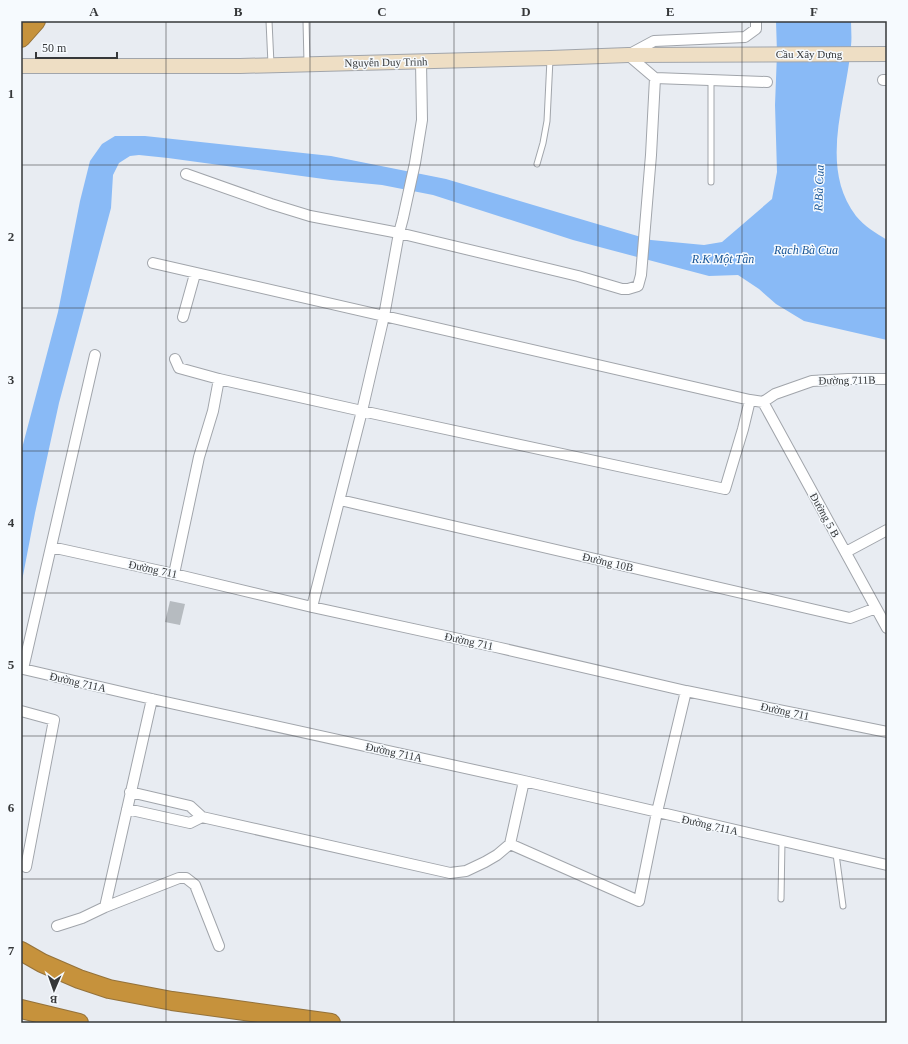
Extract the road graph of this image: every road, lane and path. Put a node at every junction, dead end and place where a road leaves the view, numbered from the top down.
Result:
1 (36, 21) edge
2 (269, 21) edge
3 (306, 21) edge
4 (756, 21) edge
5 (21, 38) edge
6 (752, 54) joint
7 (887, 54) edge
8 (628, 55) junction
9 (550, 58) junction
10 (421, 62) junction
11 (308, 64) junction
12 (271, 65) junction
13 (21, 66) edge
14 (655, 78) junction
15 (711, 80) junction
16 (767, 82) dead end
17 (537, 164) dead end
18 (186, 174) dead end
19 (711, 182) dead end
20 (399, 233) junction
21 (153, 263) dead end
22 (195, 274) junction
23 (384, 316) junction
24 (183, 317) dead end
25 (95, 355) dead end
26 (175, 359) dead end
27 (219, 379) junction
28 (887, 380) edge
29 (750, 400) junction
30 (763, 402) junction
31 (362, 411) junction
32 (340, 500) junction
33 (887, 530) edge
34 (51, 547) junction
35 (846, 552) junction
36 (174, 574) junction
37 (312, 607) junction
38 (876, 608) junction
39 (887, 628) edge
40 (22, 673) edge
41 (686, 691) junction
42 (152, 699) junction
43 (21, 711) edge
44 (887, 732) edge
45 (524, 781) junction
46 (130, 792) junction
47 (127, 809) junction
48 (657, 812) junction
49 (202, 817) junction
50 (782, 841) junction
51 (510, 844) junction
52 (836, 854) junction
53 (887, 865) edge
54 (26, 867) dead end
55 (781, 899) dead end
56 (843, 906) dead end
57 (105, 907) junction
58 (57, 926) dead end
59 (219, 946) dead end
60 (21, 951) edge
61 (21, 1009) edge
62 (21, 1015) edge
63 (78, 1023) edge
64 (331, 1023) edge

1 - 5 highway
2 - 12 lane
3 - 11 lane
4 - 8 street
6 - 7 main road, Cầu Xây Dựng
6 - 8 main road, Nguyễn Duy Trinh
8 - 9 main road, Nguyễn Duy Trinh
8 - 14 street
9 - 10 main road, Nguyễn Duy Trinh
9 - 17 lane
10 - 11 main road, Nguyễn Duy Trinh
10 - 20 street
11 - 12 main road, Nguyễn Duy Trinh
12 - 13 main road, Nguyễn Duy Trinh
14 - 15 street
14 - 20 street
15 - 16 street
15 - 19 lane
18 - 20 street
20 - 23 street
21 - 22 street
22 - 23 street
22 - 24 street
23 - 29 street
23 - 31 street
25 - 34 street, Đường 711A
26 - 27 street
27 - 31 street
27 - 36 street
28 - 30 street, Đường 711B
29 - 30 street
29 - 31 street
30 - 35 street, Đường 5 B
31 - 32 street
32 - 37 street
32 - 38 street, Đường 10B
33 - 35 street
34 - 36 street, Đường 711
34 - 40 street, Đường 711A
35 - 38 street, Đường 5 B
36 - 37 street, Đường 711
37 - 41 street, Đường 711
38 - 39 street, Đường 5 B
40 - 42 street, Đường 711A
41 - 44 street, Đường 711
41 - 48 street
42 - 45 street, Đường 711A
42 - 46 street
43 - 54 street
45 - 48 street, Đường 711A
45 - 51 street
46 - 47 street
46 - 49 street
47 - 49 street
47 - 57 street
48 - 50 street, Đường 711A
48 - 51 street
49 - 51 street
50 - 52 street, Đường 711A
50 - 55 lane
52 - 53 street, Đường 711A
52 - 56 lane
57 - 58 street
57 - 59 street
60 - 64 highway
61 - 63 highway
62 - 63 highway

